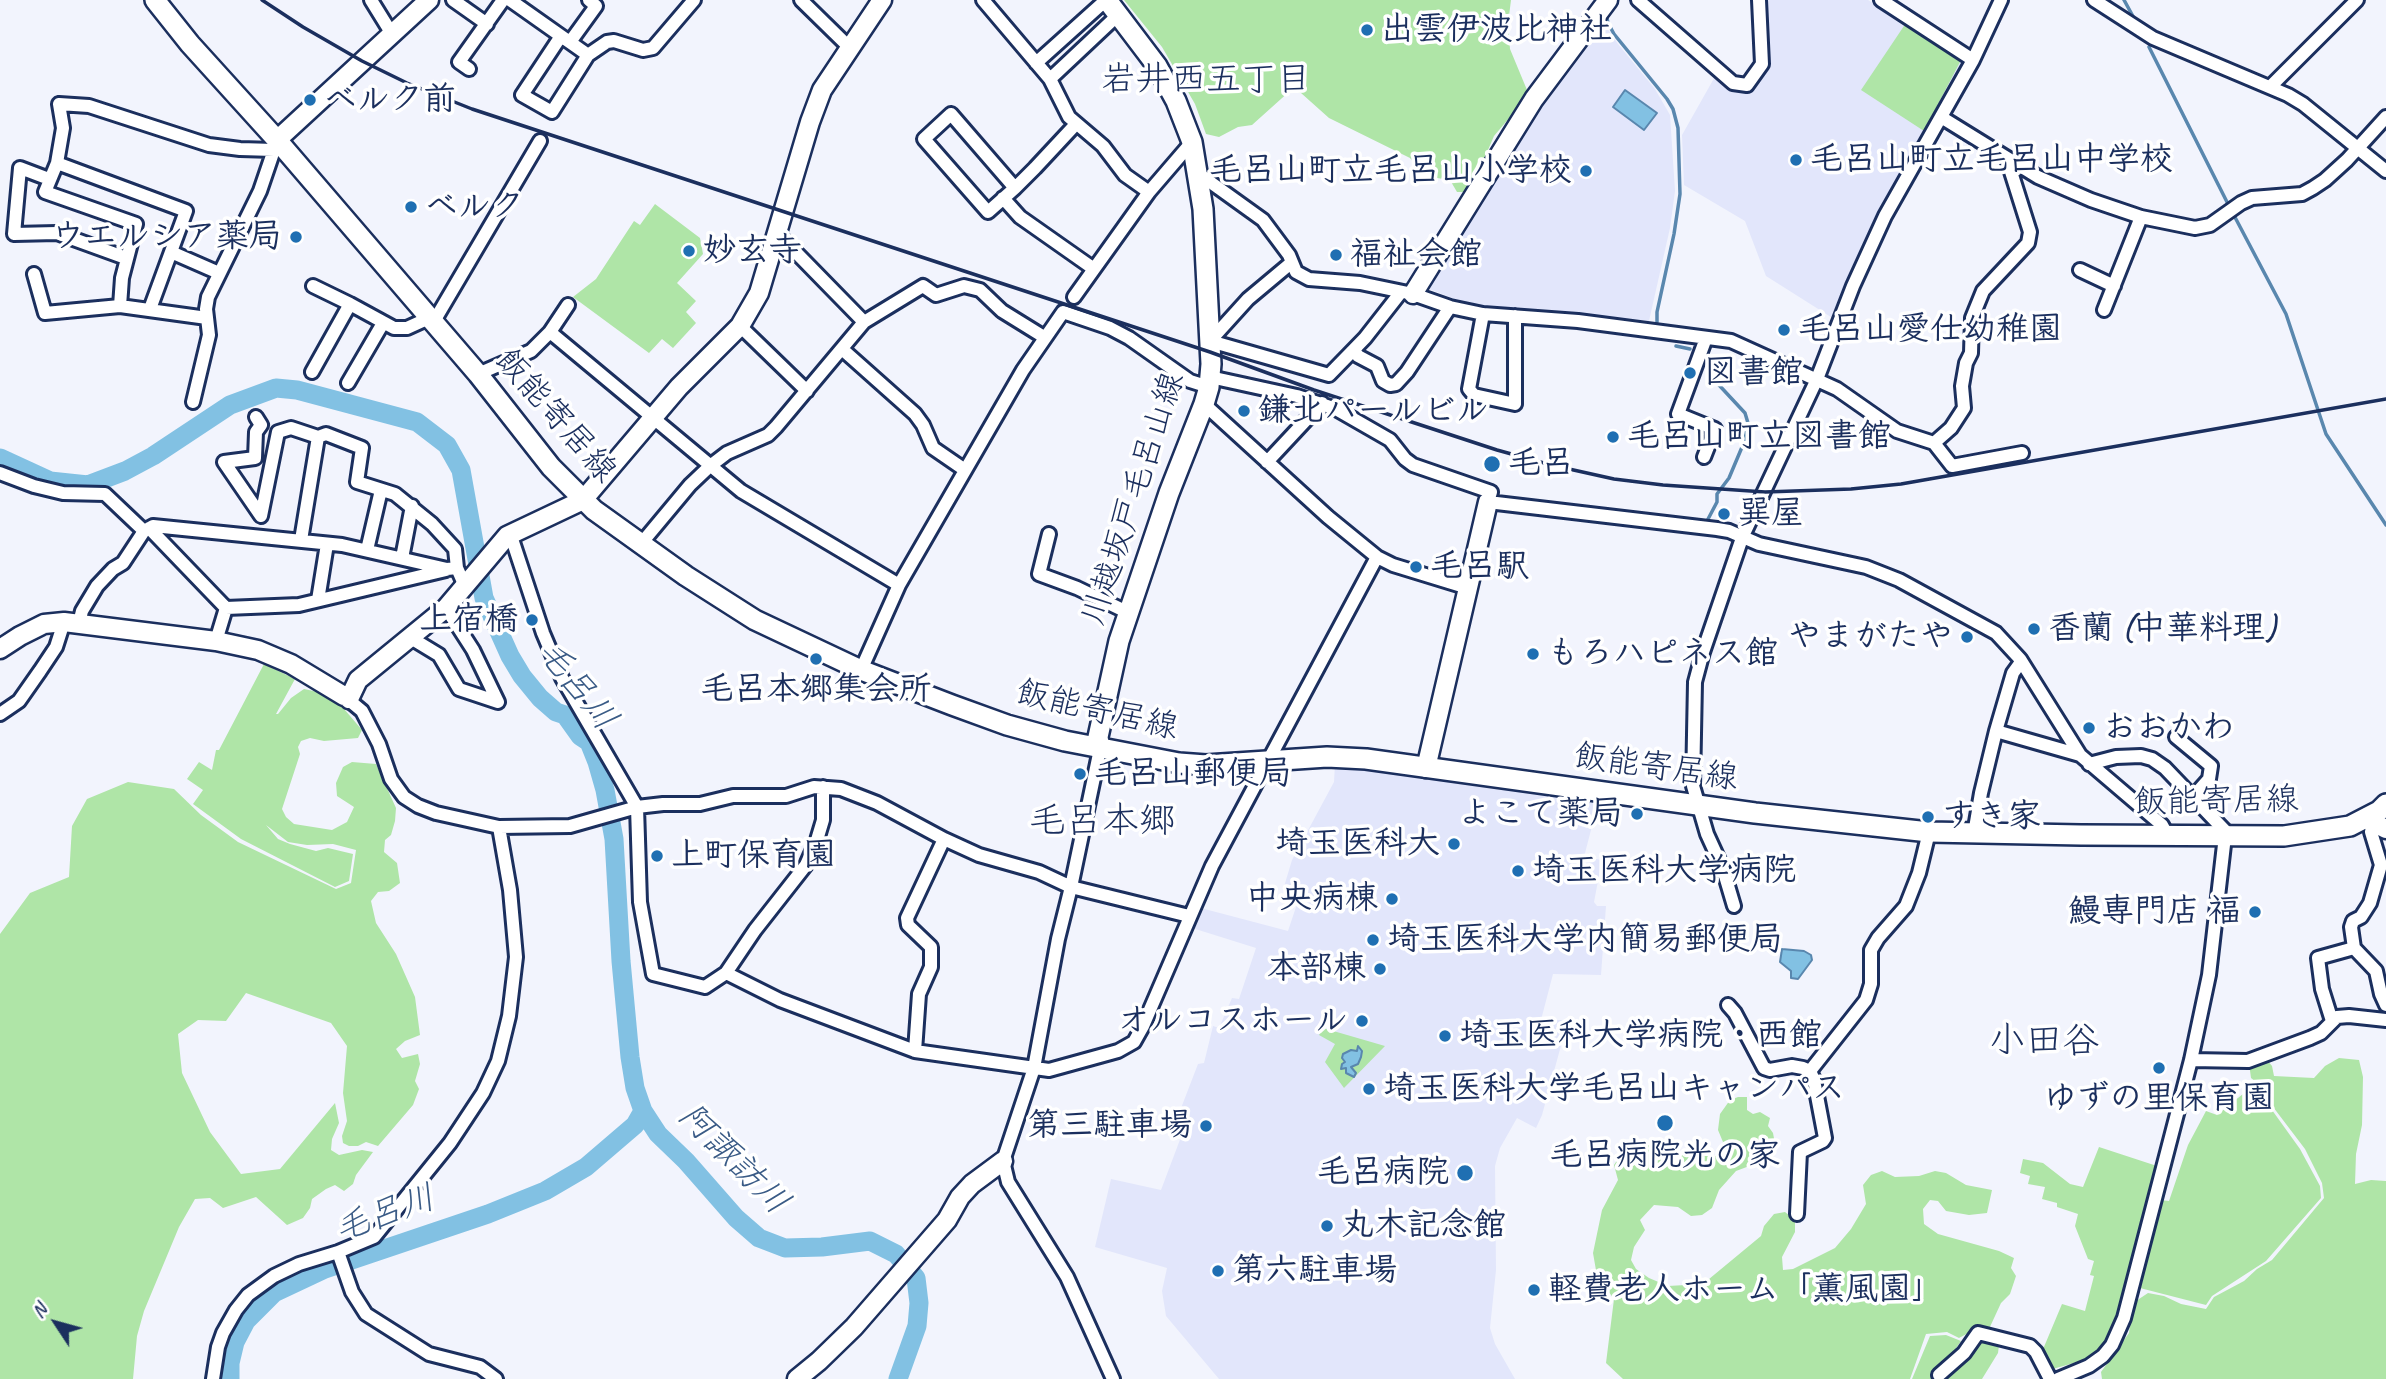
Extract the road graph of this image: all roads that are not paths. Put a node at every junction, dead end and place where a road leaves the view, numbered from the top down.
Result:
1 (155, 0) edge
2 (371, 0) edge
3 (429, 0) edge
4 (453, 0) edge
5 (503, 0) edge
6 (510, 0) edge
7 (589, 0) edge
8 (694, 0) edge
9 (801, 0) edge
10 (882, 0) edge
11 (983, 0) edge
12 (1638, 0) edge
13 (1759, 0) edge
14 (1881, 0) edge
15 (2001, 0) edge
16 (2094, 0) edge
17 (2357, 0) edge
18 (1605, 4) edge
19 (1110, 5) edge
20 (487, 24) junction
21 (391, 34) junction
22 (566, 39) junction
23 (849, 47) junction
24 (588, 55) junction
25 (1973, 60) junction
26 (1036, 64) junction
27 (469, 69) dead end
28 (1049, 79) junction
29 (2271, 86) junction
30 (1941, 117) junction
31 (2386, 117) edge
32 (1076, 124) junction
33 (540, 141) dead end
34 (1192, 142) junction
35 (275, 145) junction
36 (2358, 148) junction
37 (2007, 159) junction
38 (57, 163) junction
39 (2386, 171) edge
40 (1199, 174) junction
41 (49, 178) junction
42 (1015, 188) junction
43 (1149, 192) junction
44 (1003, 198) junction
45 (2141, 217) junction
46 (778, 233) junction
47 (171, 252) junction
48 (126, 258) junction
49 (1291, 263) junction
50 (1094, 269) junction
51 (2080, 270) dead end
52 (219, 273) junction
53 (34, 274) dead end
54 (313, 286) dead end
55 (2114, 286) junction
56 (1407, 293) junction
57 (1073, 297) dead end
58 (350, 303) junction
59 (568, 305) dead end
60 (120, 306) junction
61 (1450, 307) junction
62 (150, 309) junction
63 (2104, 310) dead end
64 (1483, 314) junction
65 (1515, 316) junction
66 (207, 318) junction
67 (431, 321) junction
68 (864, 322) junction
69 (383, 323) junction
70 (740, 326) junction
71 (550, 332) junction
72 (1044, 337) junction
73 (1706, 338) junction
74 (1210, 341) junction
75 (842, 349) junction
76 (1354, 350) junction
77 (312, 372) dead end
78 (478, 374) junction
79 (1817, 379) junction
80 (348, 383) dead end
81 (1208, 389) junction
82 (807, 391) junction
83 (193, 402) dead end
84 (1322, 403) junction
85 (256, 417) dead end
86 (652, 418) junction
87 (318, 437) junction
88 (1934, 443) junction
89 (2022, 453) dead end
90 (1704, 457) dead end
91 (1267, 462) junction
92 (709, 466) junction
93 (965, 470) junction
94 (0, 473) edge
95 (381, 490) junction
96 (583, 500) junction
97 (1489, 502) junction
98 (412, 506) junction
99 (261, 516) junction
100 (147, 529) junction
101 (1049, 534) dead end
102 (507, 536) junction
103 (274, 537) junction
104 (1742, 538) junction
105 (301, 540) junction
106 (327, 544) junction
107 (640, 545) junction
108 (368, 550) junction
109 (1377, 557) junction
110 (402, 558) junction
111 (459, 575) junction
112 (899, 585) junction
113 (1468, 588) junction
114 (318, 600) junction
115 (226, 608) junction
116 (446, 608) junction
117 (1129, 612) junction
118 (71, 622) junction
119 (411, 638) junction
120 (216, 641) junction
121 (0, 649) edge
122 (2021, 662) junction
123 (861, 670) junction
124 (347, 698) junction
125 (0, 714) edge
126 (1996, 731) junction
127 (2176, 737) dead end
128 (1100, 749) junction
129 (2084, 760) junction
130 (1268, 761) junction
131 (1426, 768) junction
132 (823, 787) junction
133 (2193, 797) junction
134 (2386, 804) edge
135 (1698, 805) junction
136 (633, 809) junction
137 (2375, 824) edge
138 (499, 827) junction
139 (1929, 832) junction
140 (1974, 834) junction
141 (2168, 836) junction
142 (2227, 836) junction
143 (944, 839) junction
144 (1071, 887) junction
145 (1734, 906) dead end
146 (1189, 916) junction
147 (2354, 948) junction
148 (2381, 969) edge
149 (726, 973) junction
150 (1728, 1005) dead end
151 (2386, 1005) edge
152 (2386, 1020) edge
153 (2332, 1021) junction
154 (915, 1051) junction
155 (2191, 1060) junction
156 (1034, 1068) junction
157 (1810, 1072) junction
158 (1003, 1161) junction
159 (1797, 1214) dead end
160 (339, 1255) junction
161 (1939, 1375) dead end
162 (213, 1379) edge
163 (496, 1379) edge
164 (797, 1379) edge
165 (1113, 1379) edge
166 (2050, 1379) edge
167 (2058, 1379) edge

1 - 35 main road, 飯能寄居線
2 - 21 street
3 - 21 street
4 - 20 street
5 - 20 street
6 - 22 street
7 - 22 street
8 - 24 street
9 - 23 street
10 - 23 street
11 - 26 street
12 - 13 street
14 - 25 street
15 - 25 street
16 - 29 street
17 - 29 street
18 - 56 street
19 - 26 street
19 - 28 street
19 - 34 main road, 川越坂戸毛呂山線
20 - 27 street
21 - 35 street
22 - 24 street
22 - 24 street
23 - 46 street
25 - 30 street
26 - 28 street
28 - 32 street
29 - 36 street
30 - 37 street
30 - 79 street
31 - 36 street
32 - 42 street
32 - 43 street
33 - 67 street
34 - 40 main road, 川越坂戸毛呂山線
34 - 43 street
35 - 38 street
35 - 52 street
35 - 67 main road, 飯能寄居線
36 - 39 street
36 - 45 street
37 - 45 street
37 - 88 street
38 - 41 street
38 - 47 street
40 - 49 street
40 - 74 main road, 川越坂戸毛呂山線
41 - 48 street
41 - 48 street
42 - 44 street
42 - 44 street
43 - 50 street
44 - 50 street
45 - 55 street
46 - 68 street
46 - 70 street
47 - 52 street
47 - 62 street
48 - 60 street
49 - 56 street
49 - 74 street
50 - 57 street
51 - 55 street
52 - 66 street
53 - 60 street
54 - 58 street
55 - 63 street
56 - 61 street
56 - 76 street
58 - 69 street
58 - 77 street
59 - 71 street
60 - 62 street
61 - 64 street
61 - 76 street
62 - 66 street
64 - 65 street
64 - 65 street
65 - 73 street
66 - 83 street
67 - 69 street
67 - 78 main road, 飯能寄居線
68 - 72 street
68 - 75 street
69 - 80 street
70 - 82 street
70 - 86 street
71 - 78 street
71 - 86 street
72 - 81 street
72 - 93 street
73 - 79 street
73 - 90 street
74 - 76 street
74 - 81 main road, 川越坂戸毛呂山線
75 - 82 street
75 - 93 street
78 - 96 main road, 飯能寄居線
79 - 88 street
79 - 104 street
81 - 84 street
81 - 91 street
81 - 117 main road, 川越坂戸毛呂山線
82 - 92 street
84 - 91 street
84 - 97 street
85 - 99 street
86 - 92 street
86 - 96 street
87 - 95 street
87 - 99 street
87 - 105 street
88 - 89 street
91 - 109 street
92 - 107 street
92 - 112 street
93 - 112 street
94 - 100 street
95 - 98 street
95 - 108 street
96 - 102 street
96 - 107 main road, 飯能寄居線
97 - 104 street
97 - 113 street
98 - 110 street
98 - 111 street
99 - 103 street
100 - 103 street
100 - 115 street
100 - 118 street
101 - 117 street
102 - 111 street
102 - 136 street
103 - 105 street
104 - 122 street
104 - 135 street
105 - 106 street
106 - 108 street
106 - 114 street
107 - 123 main road, 飯能寄居線
108 - 110 street
109 - 113 street
109 - 130 street
110 - 111 street
111 - 114 street
111 - 116 street
112 - 123 street
113 - 131 street
114 - 115 street
115 - 120 street
116 - 119 street
116 - 119 street
117 - 128 main road, 川越坂戸毛呂山線
118 - 120 street
118 - 121 street
118 - 125 street
119 - 124 street
120 - 124 street
122 - 126 street
122 - 129 street
123 - 128 main road, 飯能寄居線
124 - 138 street
126 - 129 street
126 - 140 street
127 - 133 street
128 - 130 main road, 飯能寄居線
128 - 144 street
129 - 133 street
129 - 141 street
130 - 131 main road, 飯能寄居線
130 - 146 street
131 - 135 main road, 飯能寄居線
132 - 136 street
132 - 143 street
132 - 149 street
133 - 142 street
134 - 137 main road, 飯能寄居線
135 - 139 main road, 飯能寄居線
135 - 145 street
136 - 138 street
136 - 149 street
137 - 142 main road, 飯能寄居線
137 - 147 street
138 - 160 street
139 - 140 main road, 飯能寄居線
139 - 157 street
140 - 141 main road, 飯能寄居線
141 - 142 main road, 飯能寄居線
142 - 155 street
143 - 144 street
143 - 154 street
144 - 146 street
144 - 156 street
146 - 156 street
147 - 148 street
147 - 153 street
148 - 151 street
149 - 154 street
150 - 157 street
152 - 153 street
153 - 155 street
154 - 156 street
155 - 167 street
156 - 158 street
157 - 159 street
158 - 164 street
158 - 165 street
160 - 162 street
160 - 163 street
161 - 166 street

